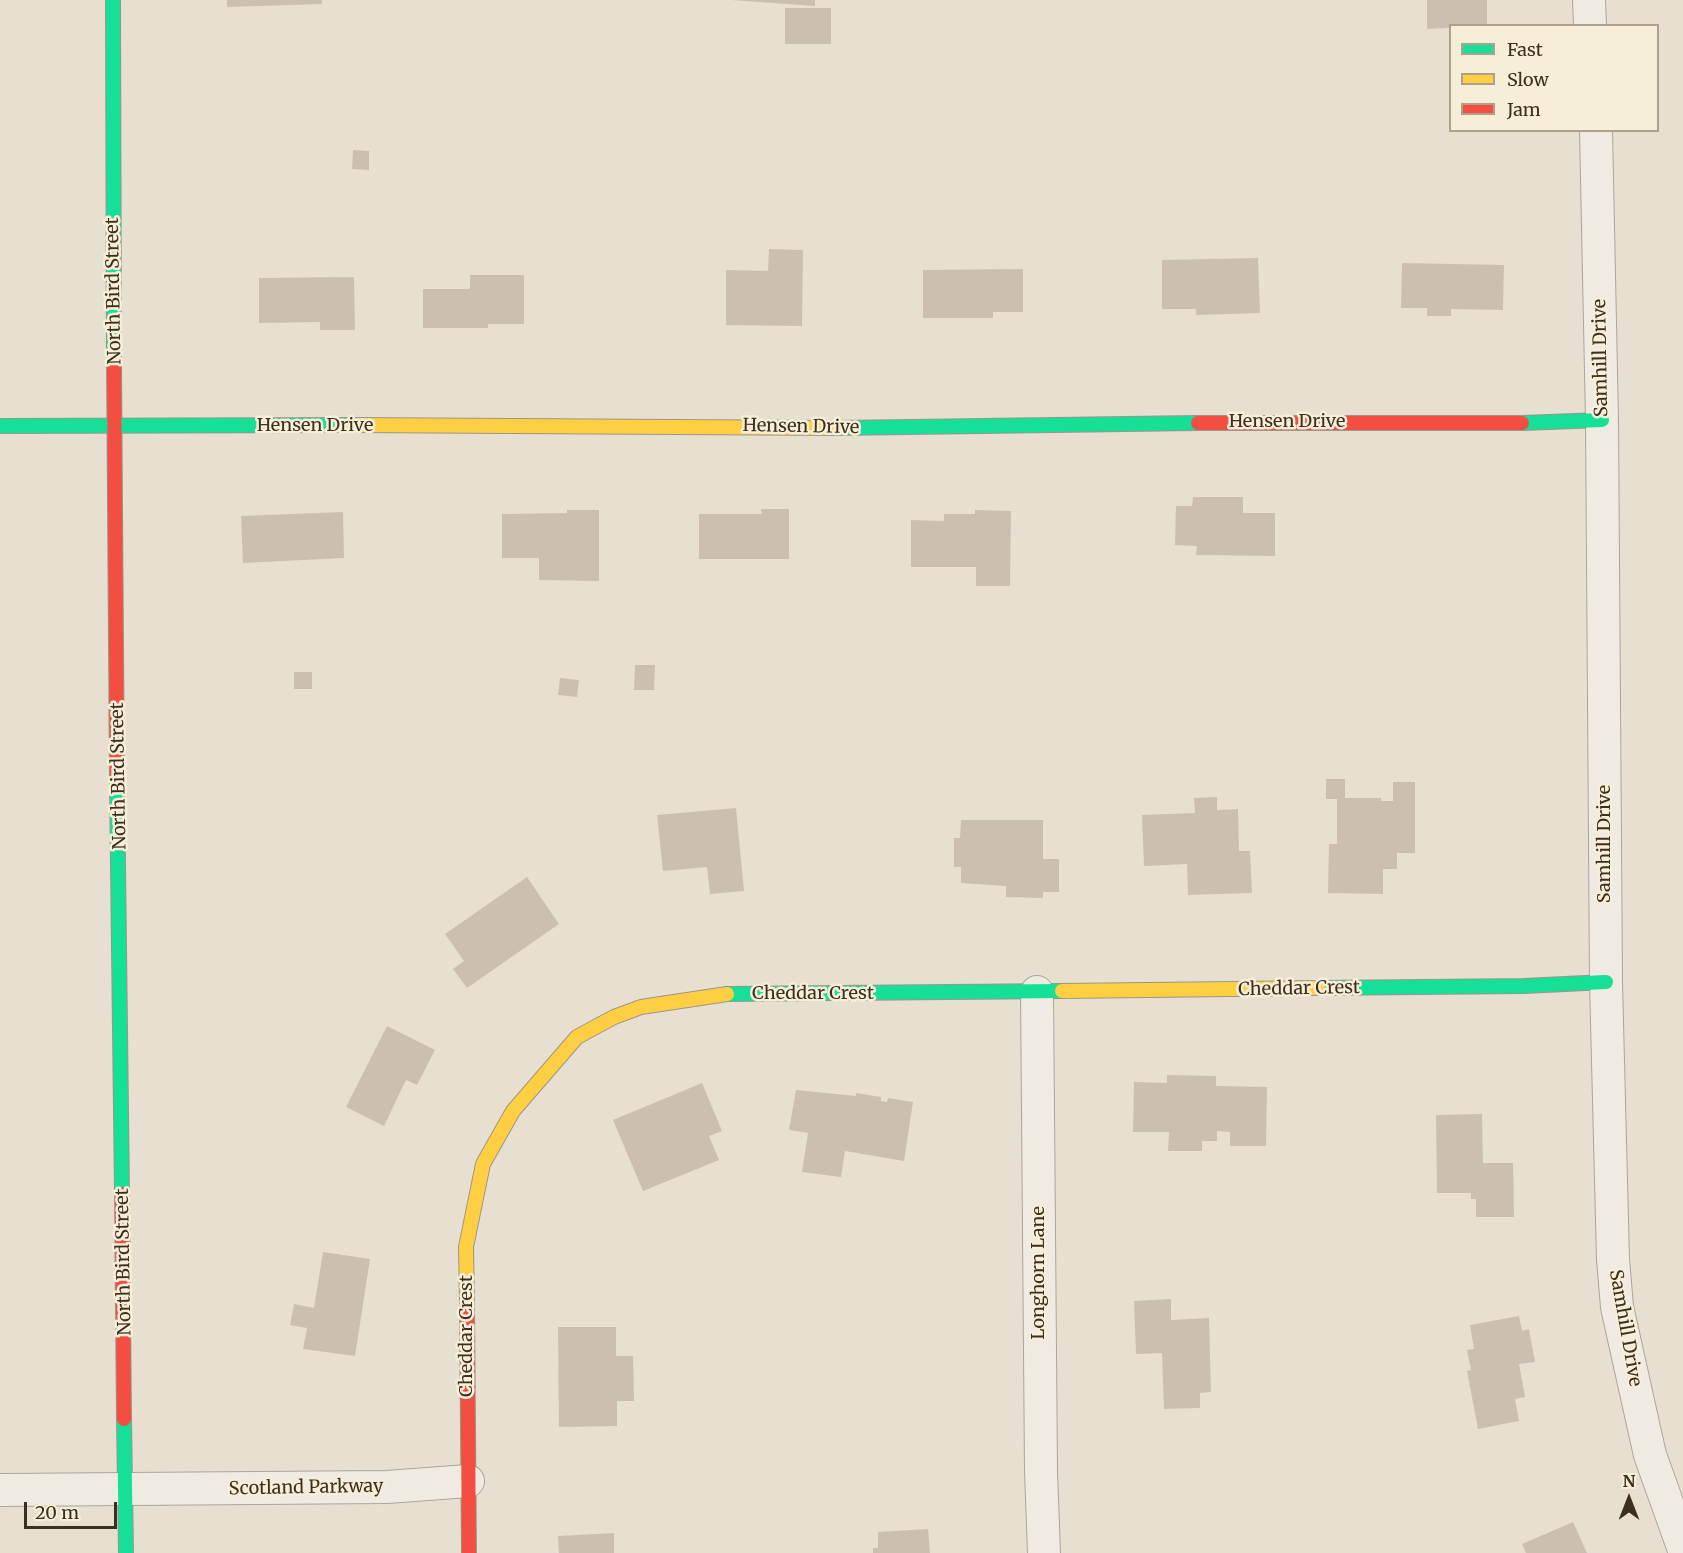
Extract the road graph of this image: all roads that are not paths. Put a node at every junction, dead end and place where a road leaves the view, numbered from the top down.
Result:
1 (113, 0) edge
2 (1589, 0) edge
3 (1590, 24) edge
4 (1596, 132) edge
5 (1602, 420) junction
6 (0, 426) edge
7 (116, 426) junction
8 (1606, 982) junction
9 (1037, 992) junction
10 (468, 1481) junction
11 (0, 1490) edge
12 (126, 1490) junction
13 (1683, 1547) edge
14 (126, 1553) edge
15 (469, 1553) edge
16 (1044, 1553) edge

1 - 7 street, North Bird Street
2 - 3 street
4 - 5 street, Samhill Drive
5 - 7 street, Hensen Drive
5 - 8 street, Samhill Drive
6 - 7 street, Hensen Drive
7 - 12 street, North Bird Street
8 - 9 street, Cheddar Crest
8 - 13 street, Samhill Drive
9 - 10 street, Cheddar Crest
9 - 16 street, Longhorn Lane
10 - 12 street, Scotland Parkway
10 - 15 street, Cheddar Crest
11 - 12 street, Scotland Parkway
12 - 14 street, North Bird Street

